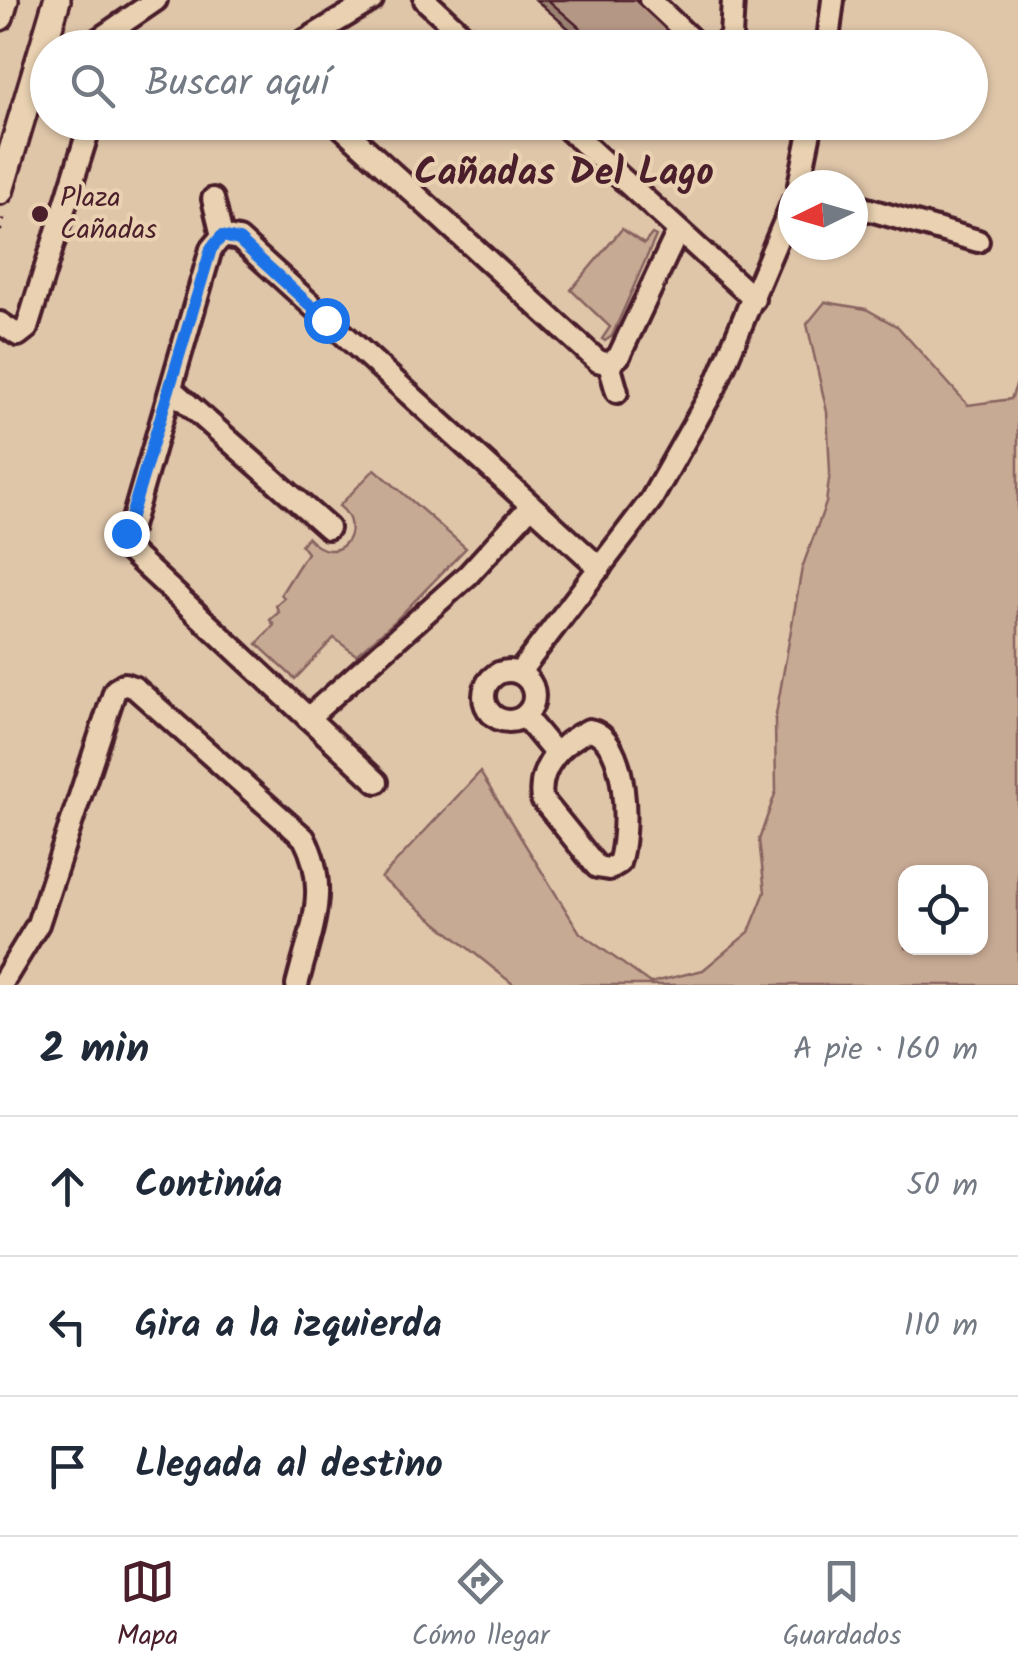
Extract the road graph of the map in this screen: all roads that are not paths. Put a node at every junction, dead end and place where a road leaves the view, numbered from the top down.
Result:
1 (5, 0) edge
2 (57, 0) edge
3 (156, 0) edge
4 (372, 0) edge
5 (425, 0) edge
6 (650, 0) edge
7 (733, 0) edge
8 (832, 0) edge
9 (0, 18) edge
10 (50, 30) edge
11 (112, 30) edge
12 (323, 30) edge
13 (458, 30) edge
14 (681, 30) edge
15 (731, 30) edge
16 (829, 30) edge
17 (30, 108) edge
18 (85, 140) edge
19 (356, 140) edge
20 (579, 140) edge
21 (808, 140) edge
22 (802, 170) edge
23 (0, 191) edge
24 (213, 199) dead end
25 (868, 209) edge
26 (678, 231) junction
27 (222, 236) junction
28 (778, 239) edge
29 (978, 240) dead end
30 (754, 299) junction
31 (0, 323) edge
32 (609, 364) junction
33 (172, 389) junction
34 (616, 392) dead end
35 (530, 507) junction
36 (328, 528) dead end
37 (600, 568) junction
38 (519, 673) junction
39 (525, 717) junction
40 (308, 718) junction
41 (556, 754) junction
42 (377, 782) dead end
43 (1, 985) edge
44 (297, 985) edge

1 - 9 main road
2 - 10 main road
3 - 11 street
4 - 12 street
5 - 13 street
6 - 14 street
7 - 15 street
8 - 16 street
17 - 23 main road
18 - 31 street
19 - 32 street
20 - 26 street
21 - 22 street
24 - 27 street
25 - 29 street
26 - 30 street
26 - 32 street
27 - 33 street
27 - 35 street
28 - 30 street
30 - 37 street
32 - 34 street
33 - 36 street
33 - 40 street
35 - 37 street
35 - 40 street
37 - 38 street
38 - 39 street
38 - 39 street
39 - 41 street
40 - 42 street
41 - 41 street
43 - 44 street

